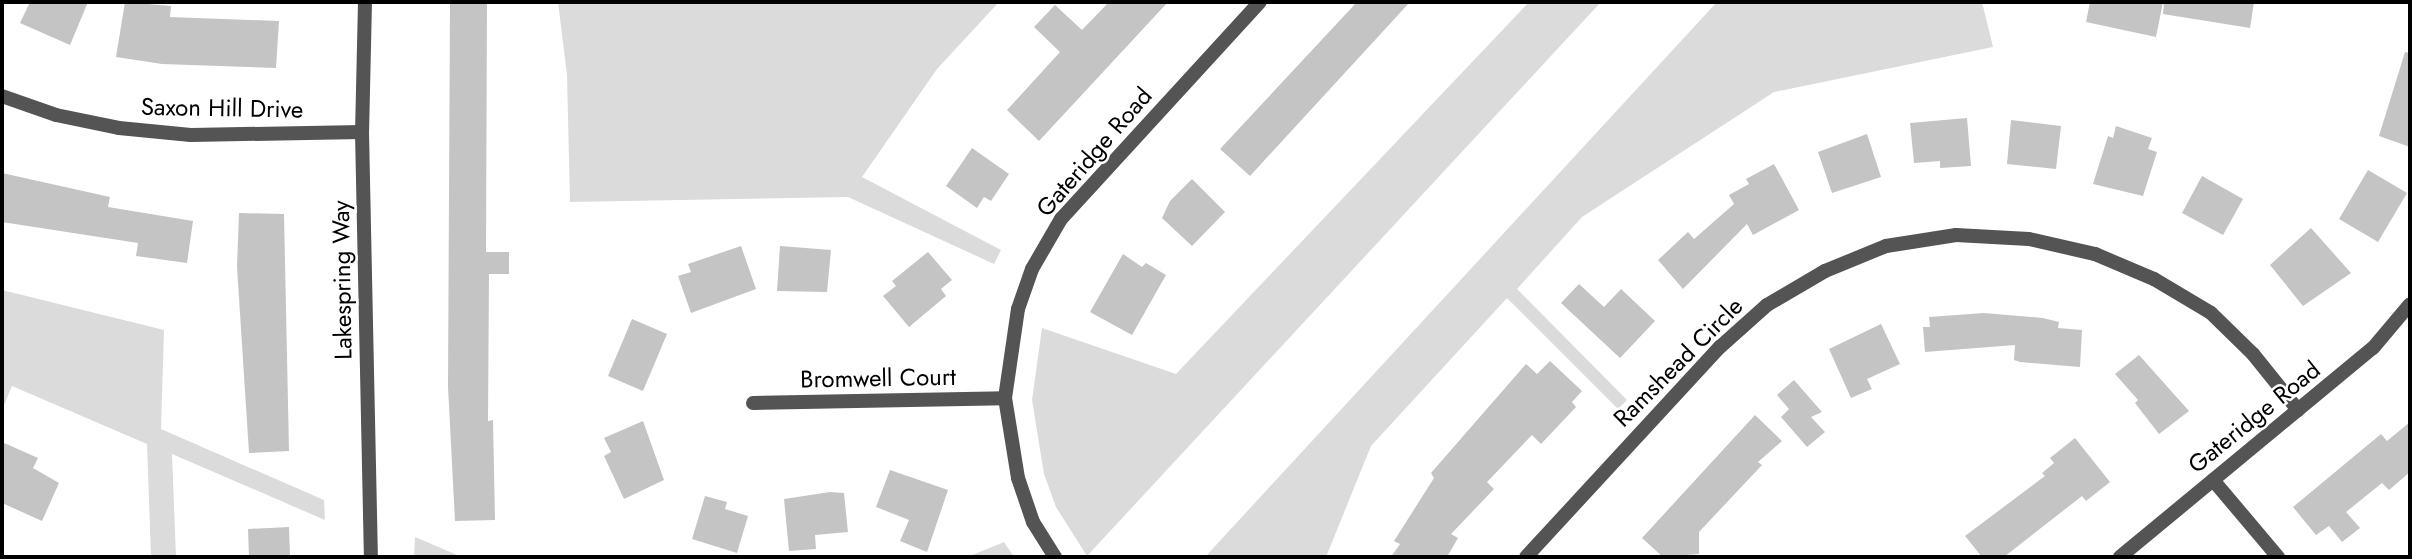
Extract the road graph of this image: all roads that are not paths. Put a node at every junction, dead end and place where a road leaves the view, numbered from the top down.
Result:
1 (365, 2) edge
2 (1260, 2) edge
3 (2, 96) edge
4 (362, 132) junction
5 (2410, 304) edge
6 (1005, 398) junction
7 (753, 403) dead end
8 (2298, 410) junction
9 (2213, 480) junction
10 (371, 557) edge
11 (1055, 557) edge
12 (1526, 557) edge
13 (2120, 557) edge
14 (2278, 557) edge

1 - 4 street, Lakespring Way
2 - 6 street, Gateridge Road
3 - 4 street, Saxon Hill Drive
4 - 10 street, Lakespring Way
5 - 8 street, Gateridge Road
6 - 7 street, Bromwell Court
6 - 11 street, Gateridge Road
8 - 9 street, Gateridge Road
8 - 12 street, Ramshead Circle
9 - 13 street, Gateridge Road
9 - 14 street

